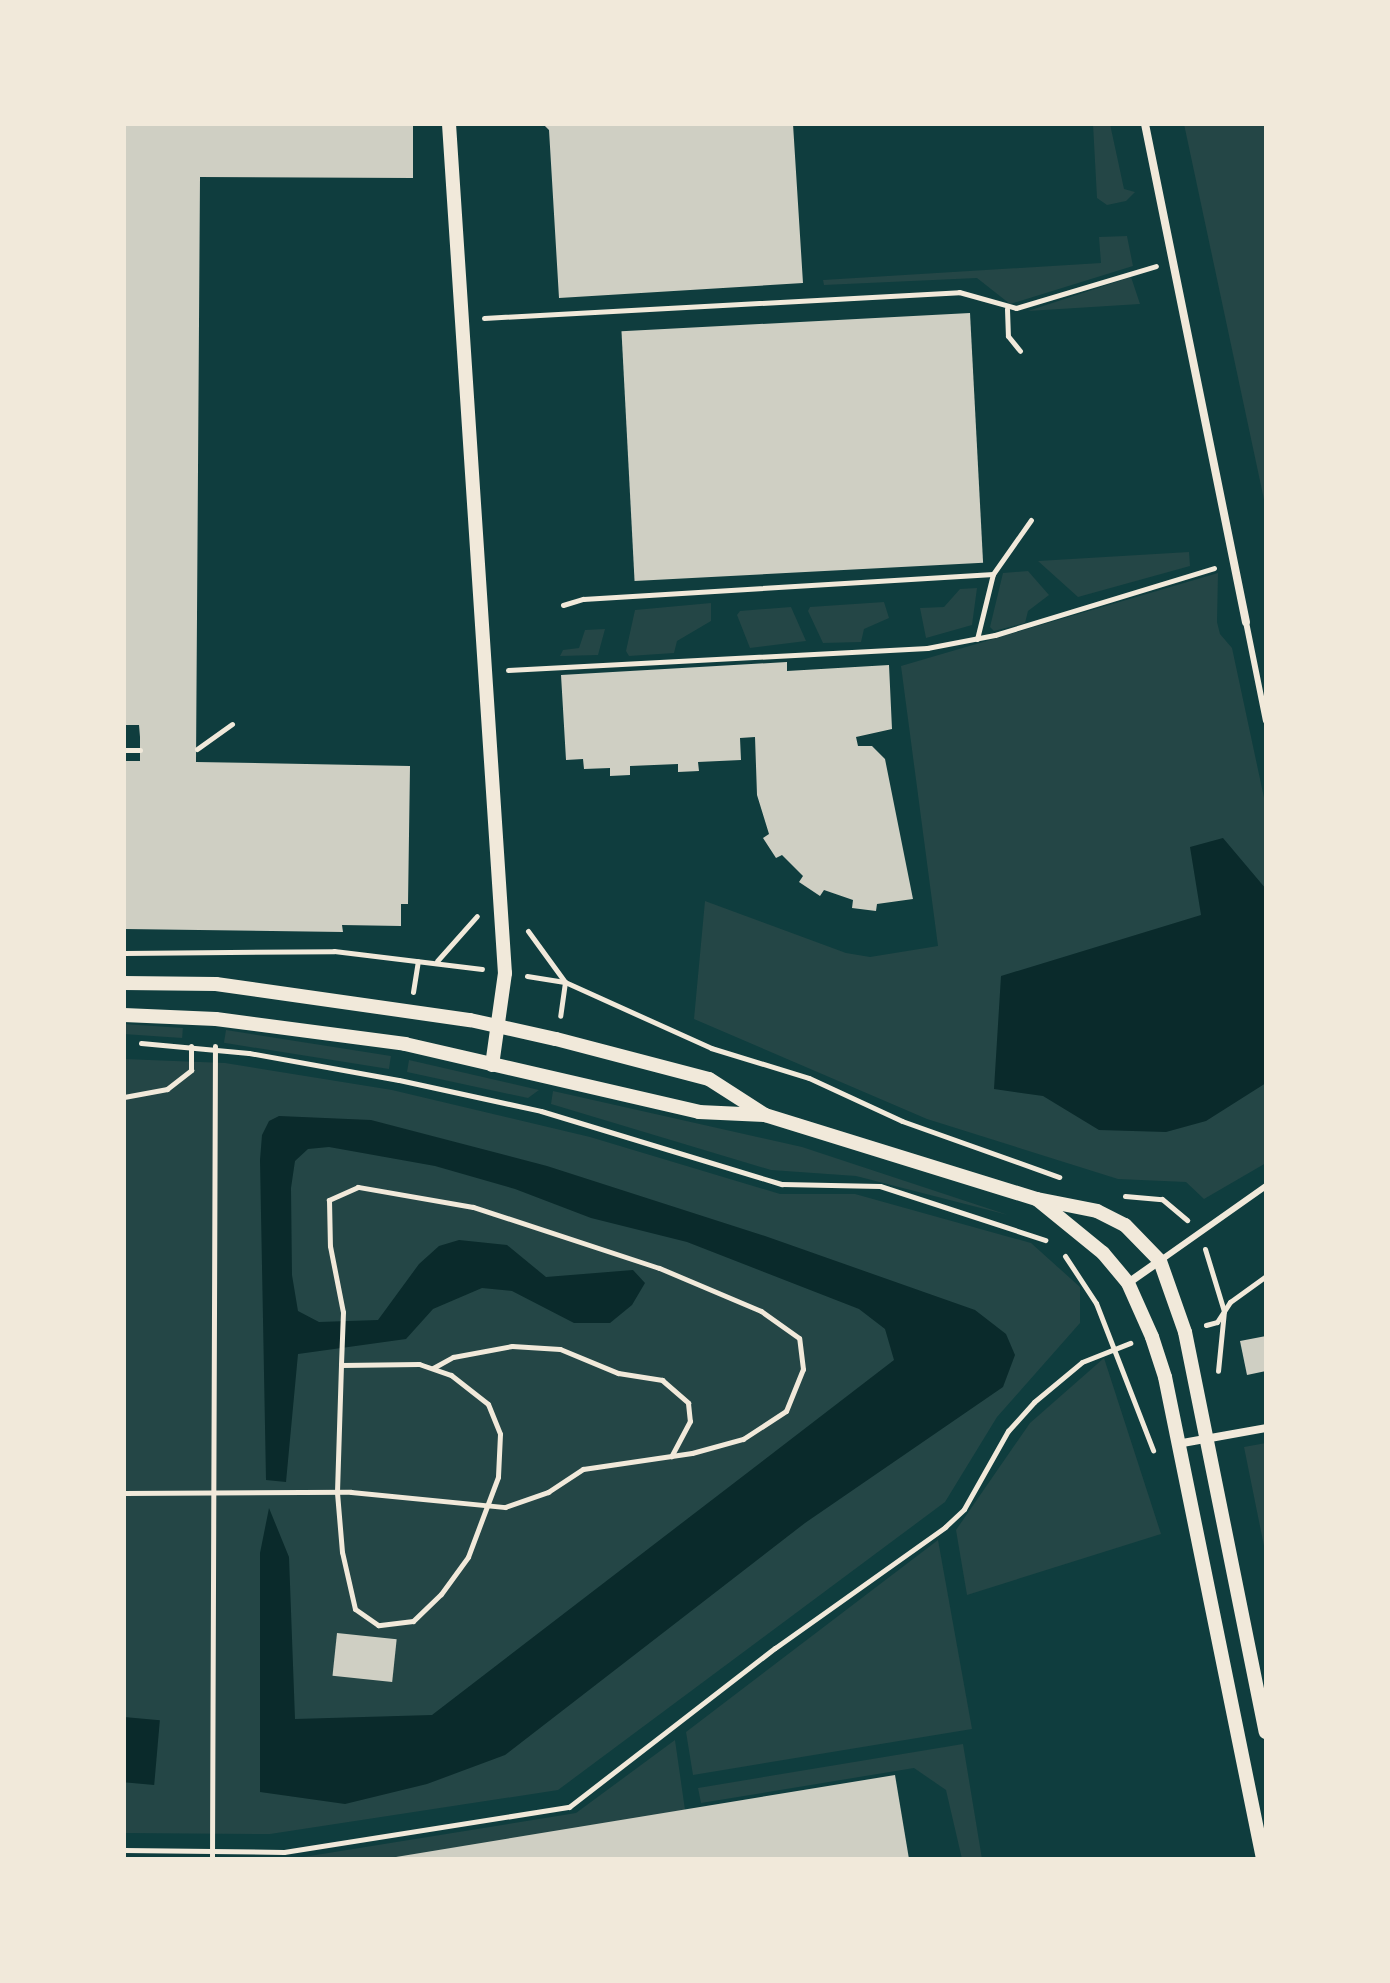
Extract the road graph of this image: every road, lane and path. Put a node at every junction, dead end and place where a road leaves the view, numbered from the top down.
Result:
1 (449, 124) edge
2 (1145, 124) edge
3 (1173, 262) junction
4 (1007, 309) junction
5 (464, 319) junction
6 (1020, 351) dead end
7 (1031, 520) dead end
8 (1234, 562) junction
9 (993, 574) junction
10 (563, 605) dead end
11 (1246, 622) joint
12 (977, 639) junction
13 (488, 672) junction
14 (1266, 721) edge
15 (232, 724) dead end
16 (197, 749) dead end
17 (124, 750) edge
18 (140, 750) dead end
19 (124, 983) edge
20 (124, 1015) edge
21 (498, 1028) junction
22 (137, 1042) dead end
23 (214, 1049) junction
24 (492, 1065) junction
25 (765, 1115) junction
26 (1266, 1186) edge
27 (1037, 1199) junction
28 (1051, 1245) dead end
29 (1063, 1253) dead end
30 (1160, 1261) junction
31 (1128, 1283) junction
32 (341, 1365) junction
33 (432, 1369) junction
34 (1266, 1428) edge
35 (1206, 1439) junction
36 (1177, 1444) junction
37 (671, 1456) junction
38 (337, 1492) junction
39 (124, 1493) edge
40 (214, 1494) junction
41 (487, 1505) junction
42 (1266, 1732) edge
43 (124, 1850) edge
44 (212, 1851) junction
45 (212, 1859) edge
46 (1263, 1859) edge

1 - 5 street
2 - 3 street
3 - 4 path
3 - 8 street
4 - 5 path
4 - 6 path
5 - 13 street
7 - 9 path
8 - 11 street
8 - 12 path
9 - 10 path
9 - 12 path
11 - 14 lane
12 - 13 path
13 - 21 street
15 - 16 path
17 - 18 path
19 - 21 street
20 - 24 street
21 - 24 street
21 - 25 street
22 - 23 path
23 - 28 path
23 - 40 path
24 - 25 street
25 - 27 street
26 - 30 lane
27 - 30 street
27 - 31 street
29 - 44 path
30 - 31 street
30 - 35 street
31 - 36 street
32 - 33 path
32 - 37 path
32 - 38 path
33 - 37 path
33 - 41 path
34 - 35 street
35 - 36 street
35 - 42 street
36 - 46 street
37 - 41 path
38 - 40 path
38 - 41 path
38 - 41 path
39 - 40 path
40 - 44 path
43 - 44 path
44 - 45 path

